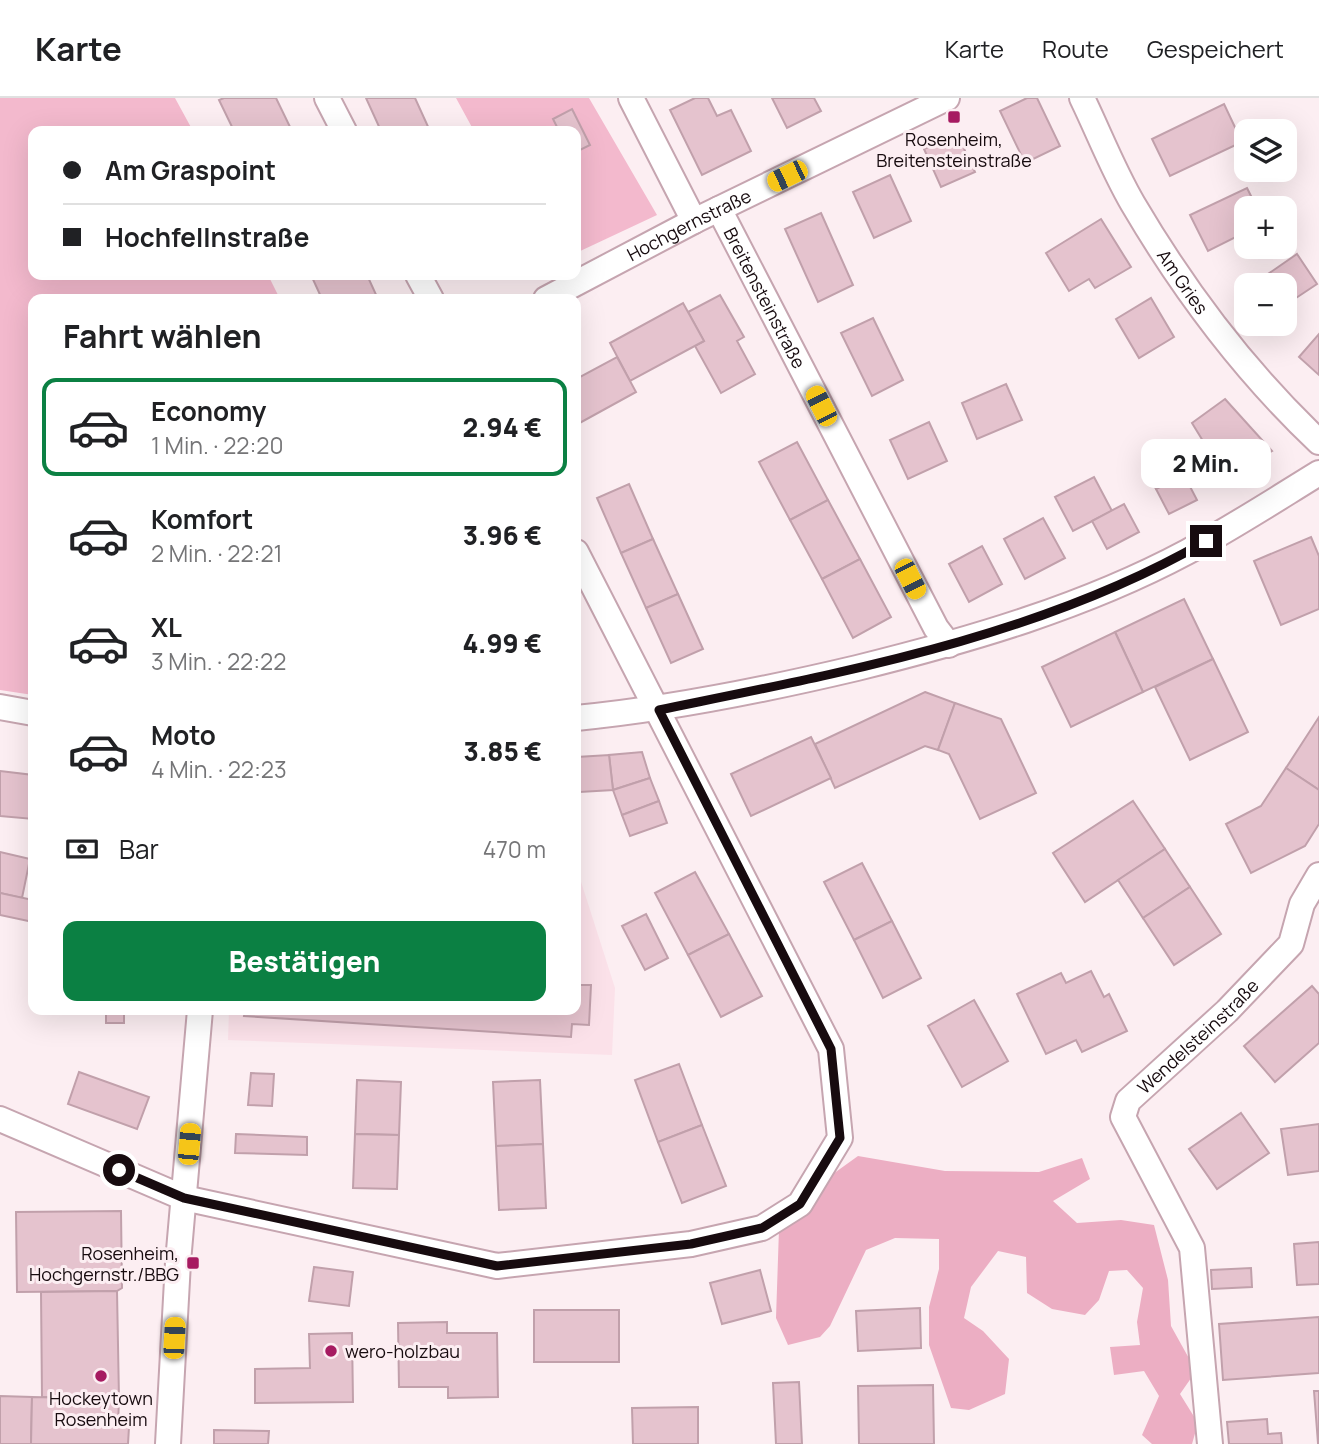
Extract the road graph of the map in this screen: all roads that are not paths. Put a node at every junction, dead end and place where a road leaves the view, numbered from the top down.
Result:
1 (327, 98) edge
2 (631, 98) edge
3 (947, 98) edge
4 (1082, 98) edge
5 (341, 126) edge
6 (719, 209) junction
7 (694, 221) junction
8 (555, 294) edge
9 (1319, 442) edge
10 (1319, 473) edge
11 (581, 562) edge
12 (949, 645) junction
13 (0, 707) edge
14 (659, 710) junction
15 (28, 712) edge
16 (581, 718) edge
17 (1319, 875) edge
18 (200, 1015) edge
19 (0, 1119) edge
20 (184, 1198) junction
21 (168, 1444) edge
22 (1210, 1444) edge

1 - 5 street
2 - 7 street
3 - 6 street, Hochgernstraße
4 - 9 street, Am Gries
6 - 7 street, Hochgernstraße
6 - 12 street, Breitensteinstraße
7 - 8 street, Hochgernstraße
10 - 12 street
11 - 14 street
12 - 14 street
13 - 15 street
14 - 16 street
14 - 20 street
17 - 22 street, Wendelsteinstraße
18 - 20 street
19 - 20 street
20 - 21 street

